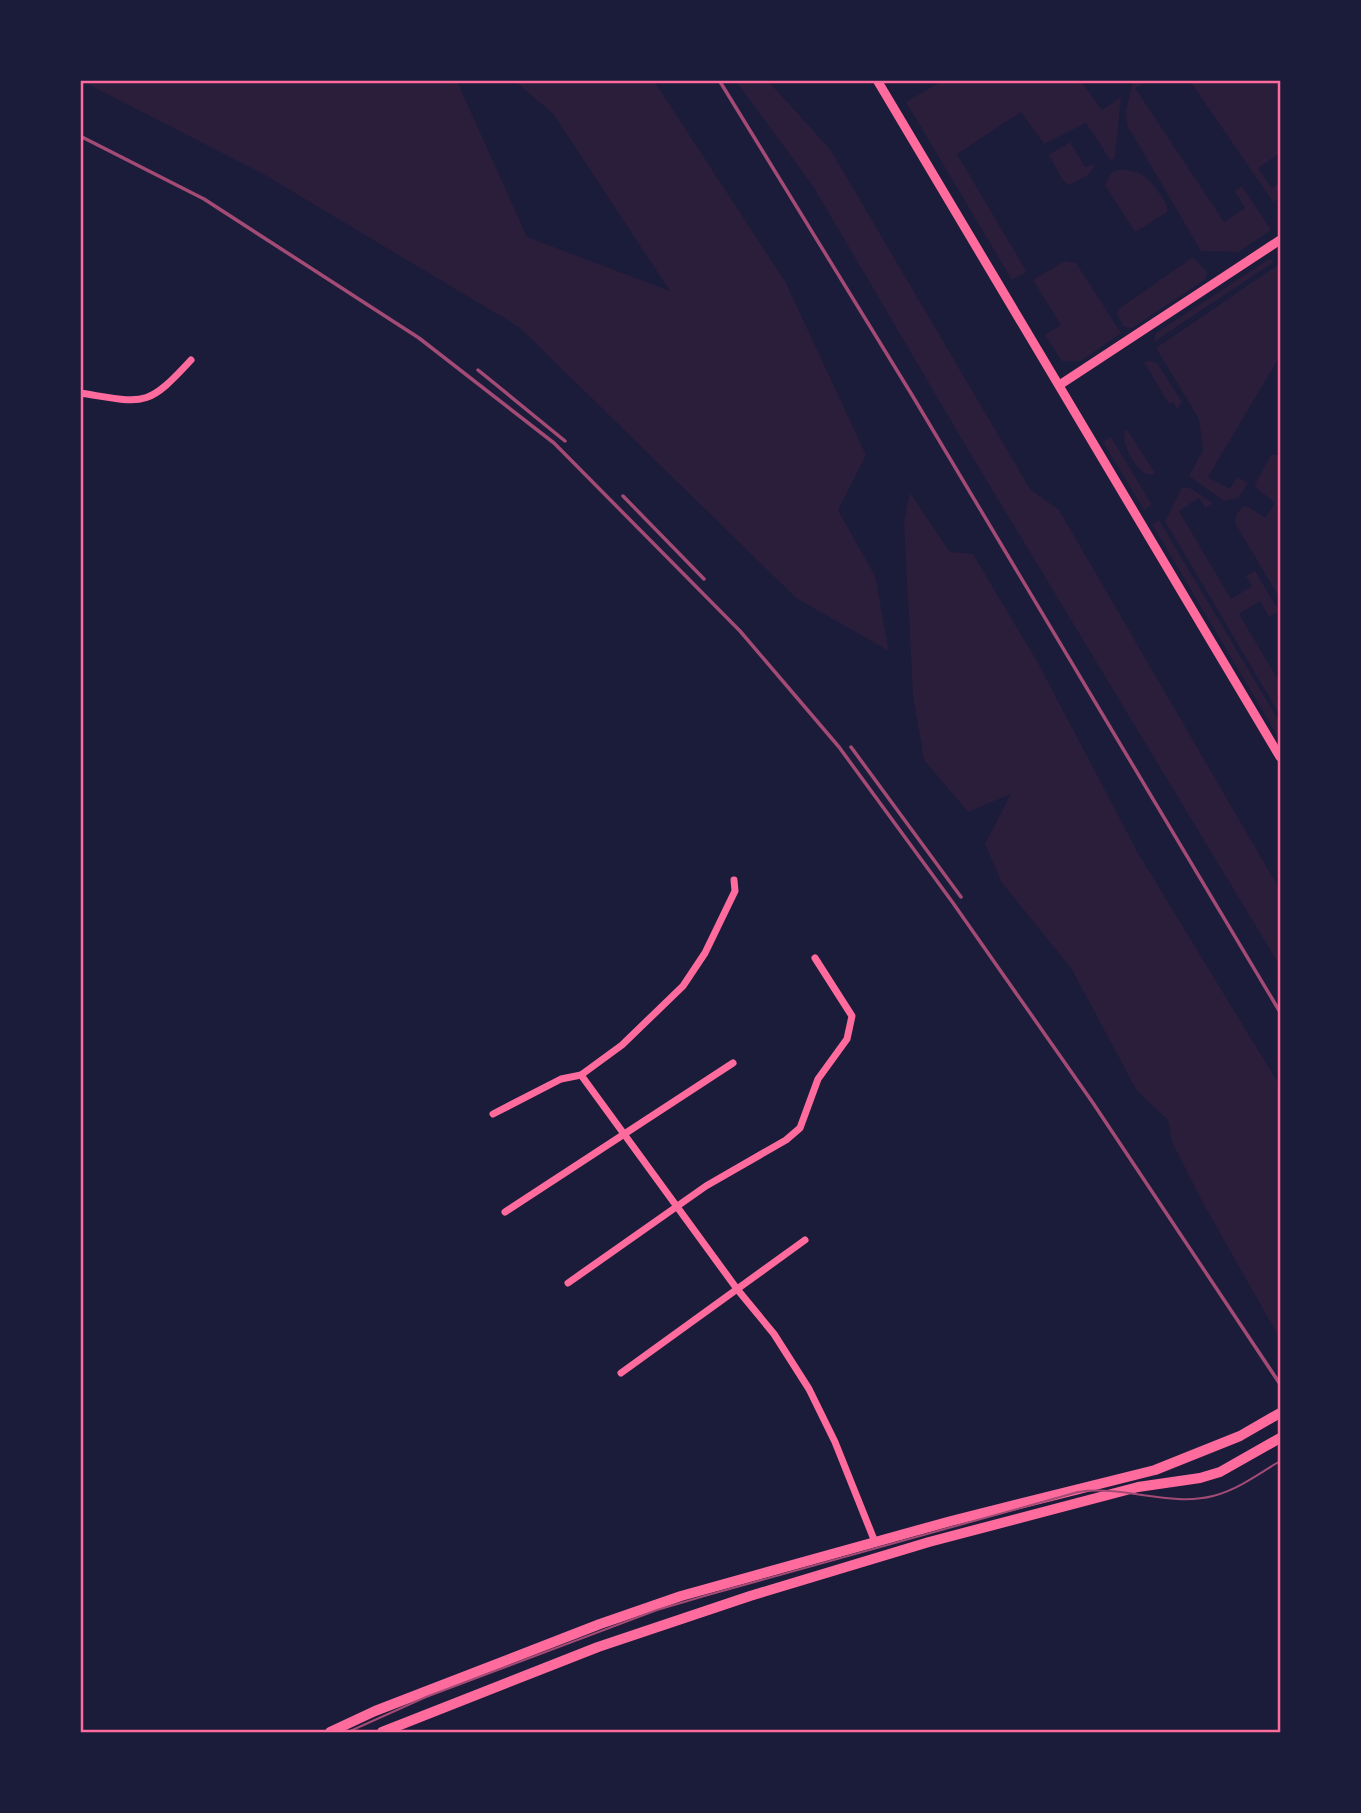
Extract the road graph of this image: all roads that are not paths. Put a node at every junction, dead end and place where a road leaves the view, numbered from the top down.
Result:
1 (877, 80) edge
2 (1280, 240) edge
3 (191, 360) dead end
4 (1060, 384) junction
5 (80, 393) edge
6 (1280, 757) edge
7 (734, 880) dead end
8 (815, 958) dead end
9 (733, 1063) dead end
10 (581, 1075) junction
11 (493, 1114) dead end
12 (626, 1135) junction
13 (679, 1207) junction
14 (505, 1212) dead end
15 (805, 1240) dead end
16 (568, 1283) dead end
17 (737, 1289) junction
18 (621, 1373) dead end
19 (1280, 1413) edge
20 (1280, 1438) edge
21 (875, 1542) junction
22 (330, 1732) edge
23 (382, 1732) edge

1 - 4 street
2 - 4 street
3 - 5 street
4 - 6 street
7 - 10 street
8 - 13 street
9 - 12 street
10 - 11 street
10 - 12 street
12 - 13 street
12 - 14 street
13 - 16 street
13 - 17 street
15 - 17 street
17 - 18 street
17 - 21 street
19 - 21 main road
20 - 23 main road
21 - 22 main road

